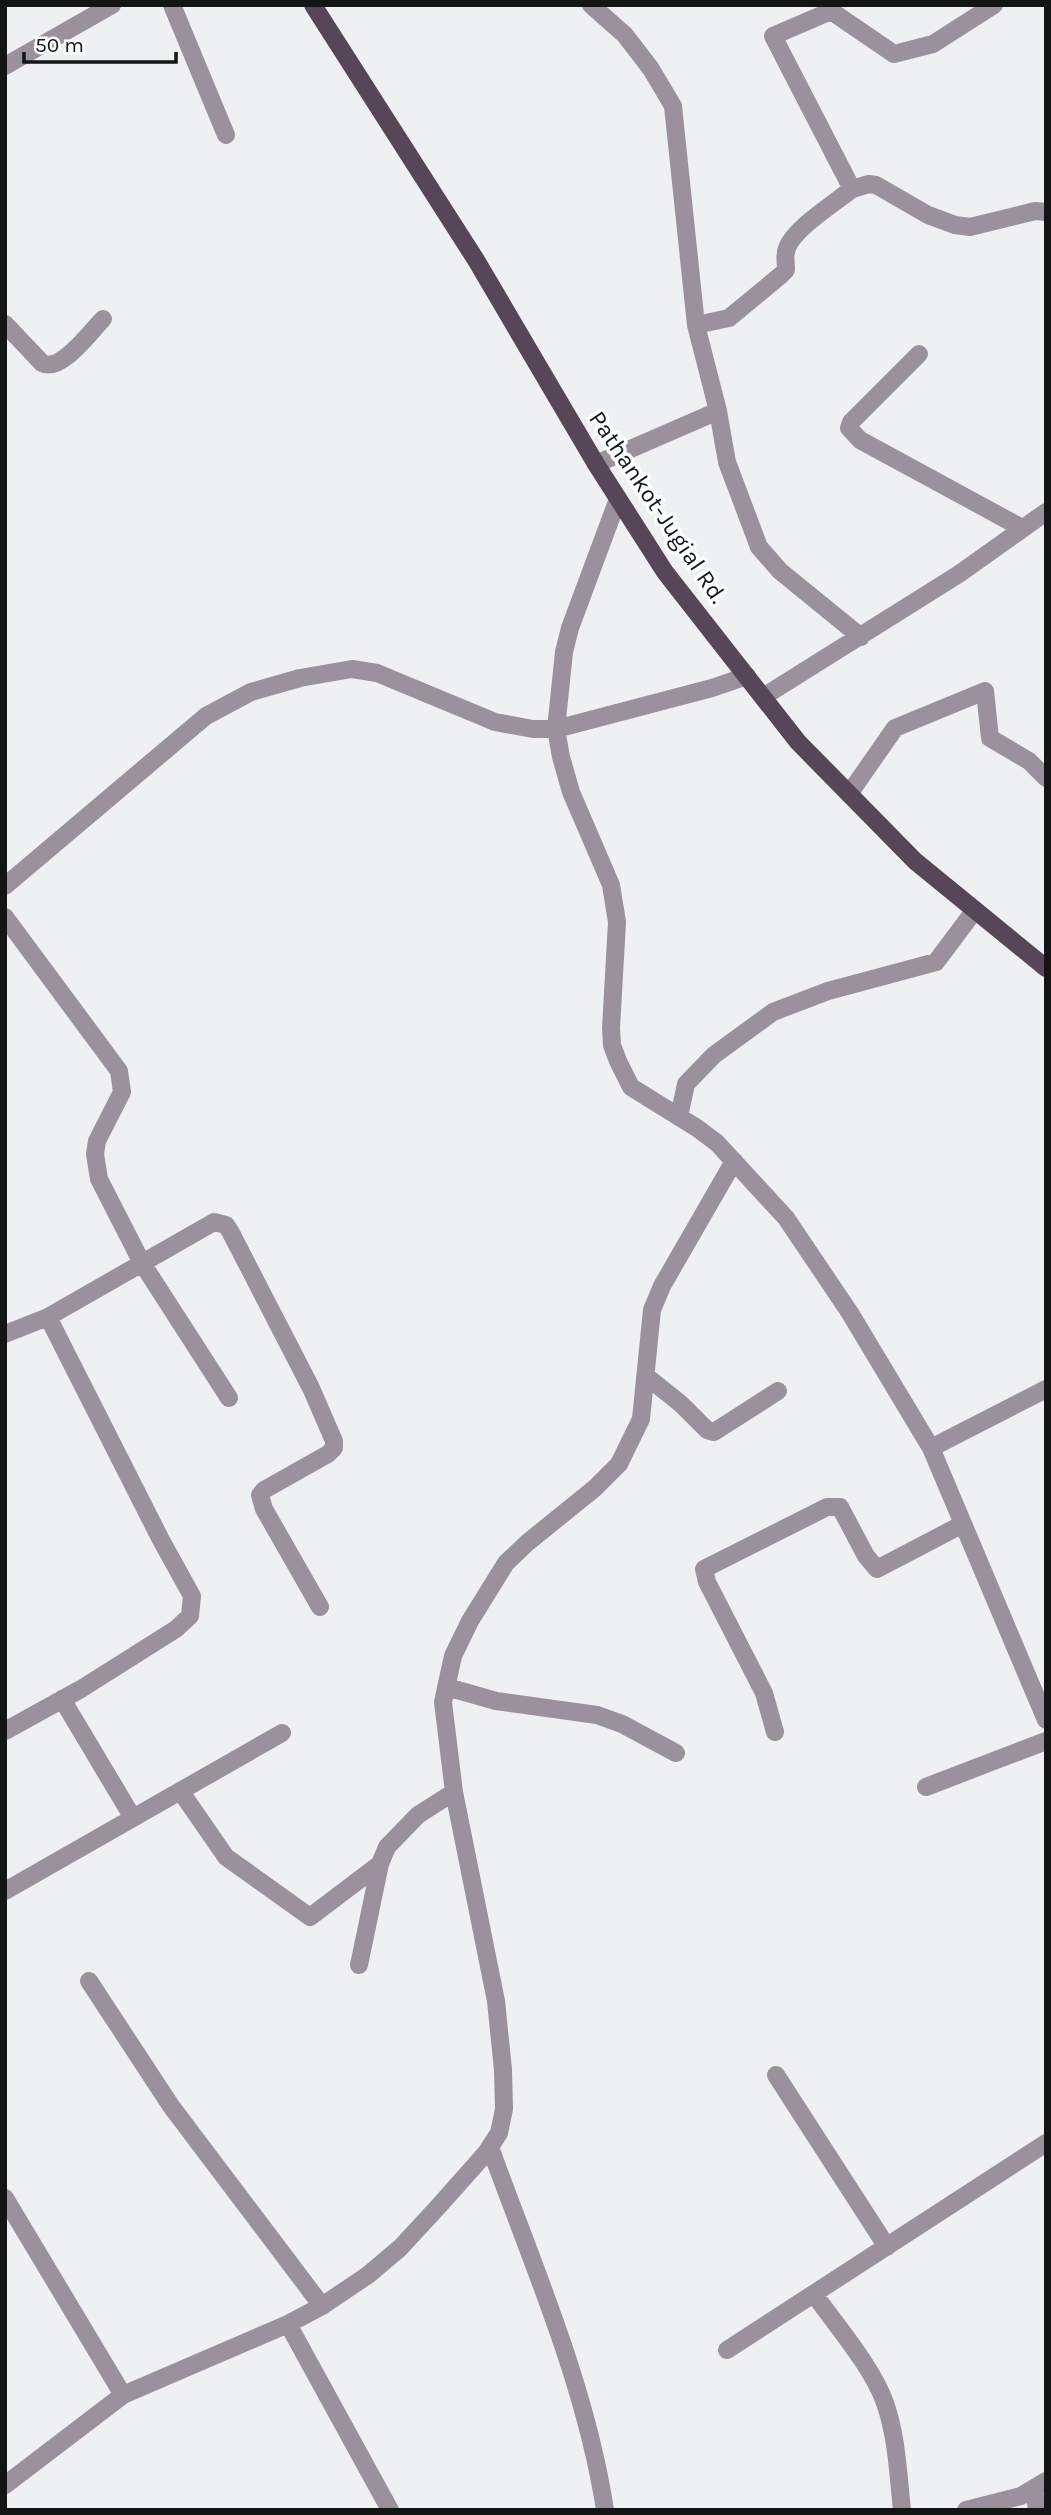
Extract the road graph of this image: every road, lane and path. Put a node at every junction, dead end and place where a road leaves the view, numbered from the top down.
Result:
1 (112, 5) edge
2 (172, 5) edge
3 (313, 5) edge
4 (591, 5) edge
5 (995, 5) edge
6 (5, 66) edge
7 (226, 135) dead end
8 (852, 189) junction
9 (1046, 212) edge
10 (103, 319) dead end
11 (5, 324) edge
12 (696, 326) junction
13 (919, 354) dead end
14 (718, 411) junction
15 (596, 464) junction
16 (618, 499) junction
17 (1046, 512) edge
18 (1022, 528) junction
19 (861, 637) junction
20 (747, 676) junction
21 (764, 697) junction
22 (556, 729) junction
23 (1046, 778) edge
24 (849, 794) junction
25 (5, 886) edge
26 (975, 910) junction
27 (5, 917) edge
28 (1046, 968) edge
29 (679, 1117) junction
30 (734, 1161) junction
31 (142, 1263) junction
32 (48, 1317) junction
33 (5, 1334) edge
34 (646, 1376) junction
35 (1046, 1389) edge
36 (778, 1391) dead end
37 (229, 1398) dead end
38 (931, 1448) junction
39 (963, 1524) junction
40 (320, 1607) dead end
41 (447, 1687) junction
42 (62, 1699) junction
43 (1046, 1720) edge
44 (5, 1731) edge
45 (775, 1732) dead end
46 (282, 1734) dead end
47 (1046, 1741) edge
48 (676, 1754) dead end
49 (926, 1787) dead end
50 (181, 1792) junction
51 (454, 1792) junction
52 (133, 1818) junction
53 (380, 1864) junction
54 (5, 1891) edge
55 (359, 1965) dead end
56 (89, 1981) dead end
57 (776, 2075) dead end
58 (1046, 2143) edge
59 (490, 2147) junction
60 (5, 2198) edge
61 (887, 2247) junction
62 (814, 2294) junction
63 (322, 2306) junction
64 (288, 2324) junction
65 (727, 2350) dead end
66 (123, 2395) junction
67 (5, 2485) edge
68 (1040, 2485) edge
69 (390, 2510) edge
70 (605, 2510) edge
71 (902, 2510) edge
72 (966, 2510) edge
73 (1037, 2510) edge

1 - 6 street
2 - 7 street
3 - 15 main road, Pathankot-Jugial Rd.
4 - 12 street
5 - 8 street
8 - 9 street
8 - 12 street
10 - 11 street
12 - 14 street
13 - 18 street
14 - 15 street
14 - 19 street
15 - 16 main road, Pathankot-Jugial Rd.
16 - 20 main road, Pathankot-Jugial Rd.
16 - 22 street
17 - 18 street
18 - 19 street
19 - 21 street
20 - 21 main road, Pathankot-Jugial Rd.
20 - 22 street
21 - 24 main road, Pathankot-Jugial Rd.
22 - 25 street
22 - 29 street
23 - 24 street
24 - 26 main road, Pathankot-Jugial Rd.
26 - 28 main road, Pathankot-Jugial Rd.
26 - 29 street
27 - 31 street
29 - 30 street
30 - 34 street
30 - 38 street
31 - 32 street
31 - 37 street
31 - 40 street
32 - 33 street
32 - 42 street
34 - 36 street
34 - 41 street
35 - 38 street
38 - 39 street
39 - 43 street
39 - 45 street
41 - 48 street
41 - 51 street
42 - 44 street
42 - 52 street
46 - 50 street
47 - 49 street
50 - 52 street
50 - 53 street
51 - 53 street
51 - 59 street
52 - 54 street
53 - 55 street
56 - 63 street
57 - 61 street
58 - 61 street
59 - 63 street
59 - 70 street
60 - 66 street
61 - 62 street
62 - 65 street
62 - 71 street
63 - 64 street
64 - 66 street
64 - 69 street
66 - 67 street
68 - 72 street
68 - 73 street

